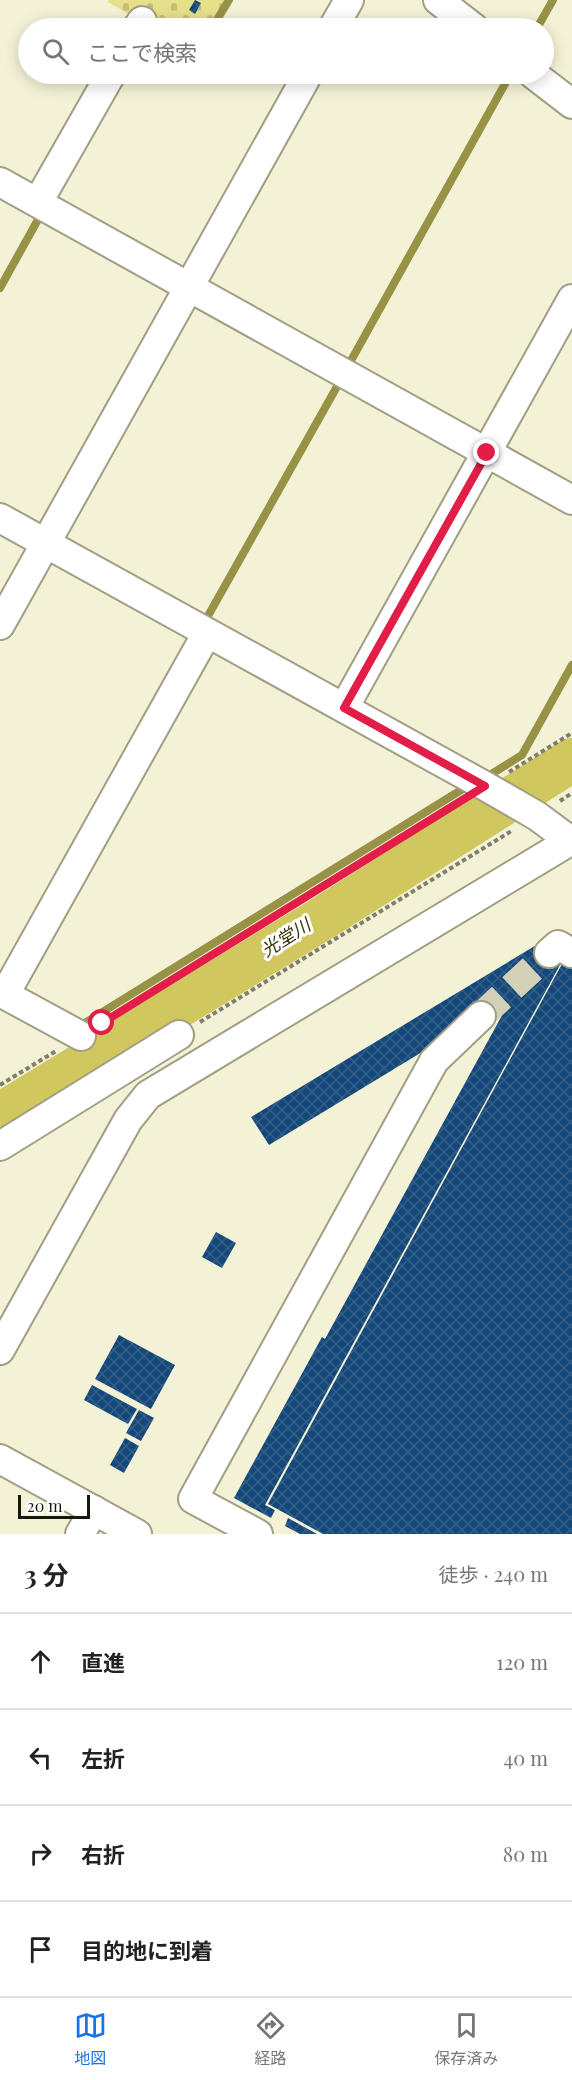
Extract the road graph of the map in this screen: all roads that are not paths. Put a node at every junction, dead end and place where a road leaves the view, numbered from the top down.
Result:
1 (349, 0) edge
2 (438, 0) edge
3 (339, 18) edge
4 (461, 18) edge
5 (105, 84) edge
6 (302, 84) edge
7 (545, 84) edge
8 (572, 104) edge
9 (0, 182) edge
10 (38, 202) junction
11 (188, 286) junction
12 (572, 299) edge
13 (487, 453) junction
14 (572, 500) edge
15 (0, 518) edge
16 (46, 544) junction
17 (0, 625) edge
18 (207, 633) junction
19 (344, 708) junction
20 (571, 841) edge
21 (2, 993) edge
22 (481, 1016) tunnel mouth
23 (178, 1035) road end
24 (81, 1036) road end
25 (0, 1146) edge
26 (0, 1350) edge
27 (0, 1459) edge
28 (87, 1522) edge
29 (136, 1534) edge
30 (258, 1534) edge

1 - 3 street
2 - 4 street
5 - 10 street
6 - 11 street
7 - 8 street
9 - 10 street
10 - 11 street
11 - 13 street
11 - 16 street
12 - 13 street
13 - 14 street
13 - 19 street
15 - 16 street
16 - 17 street
16 - 18 street
18 - 19 street
18 - 21 street
19 - 20 street
20 - 26 street
21 - 24 street
22 - 30 street
23 - 25 street
27 - 28 street
28 - 29 street

